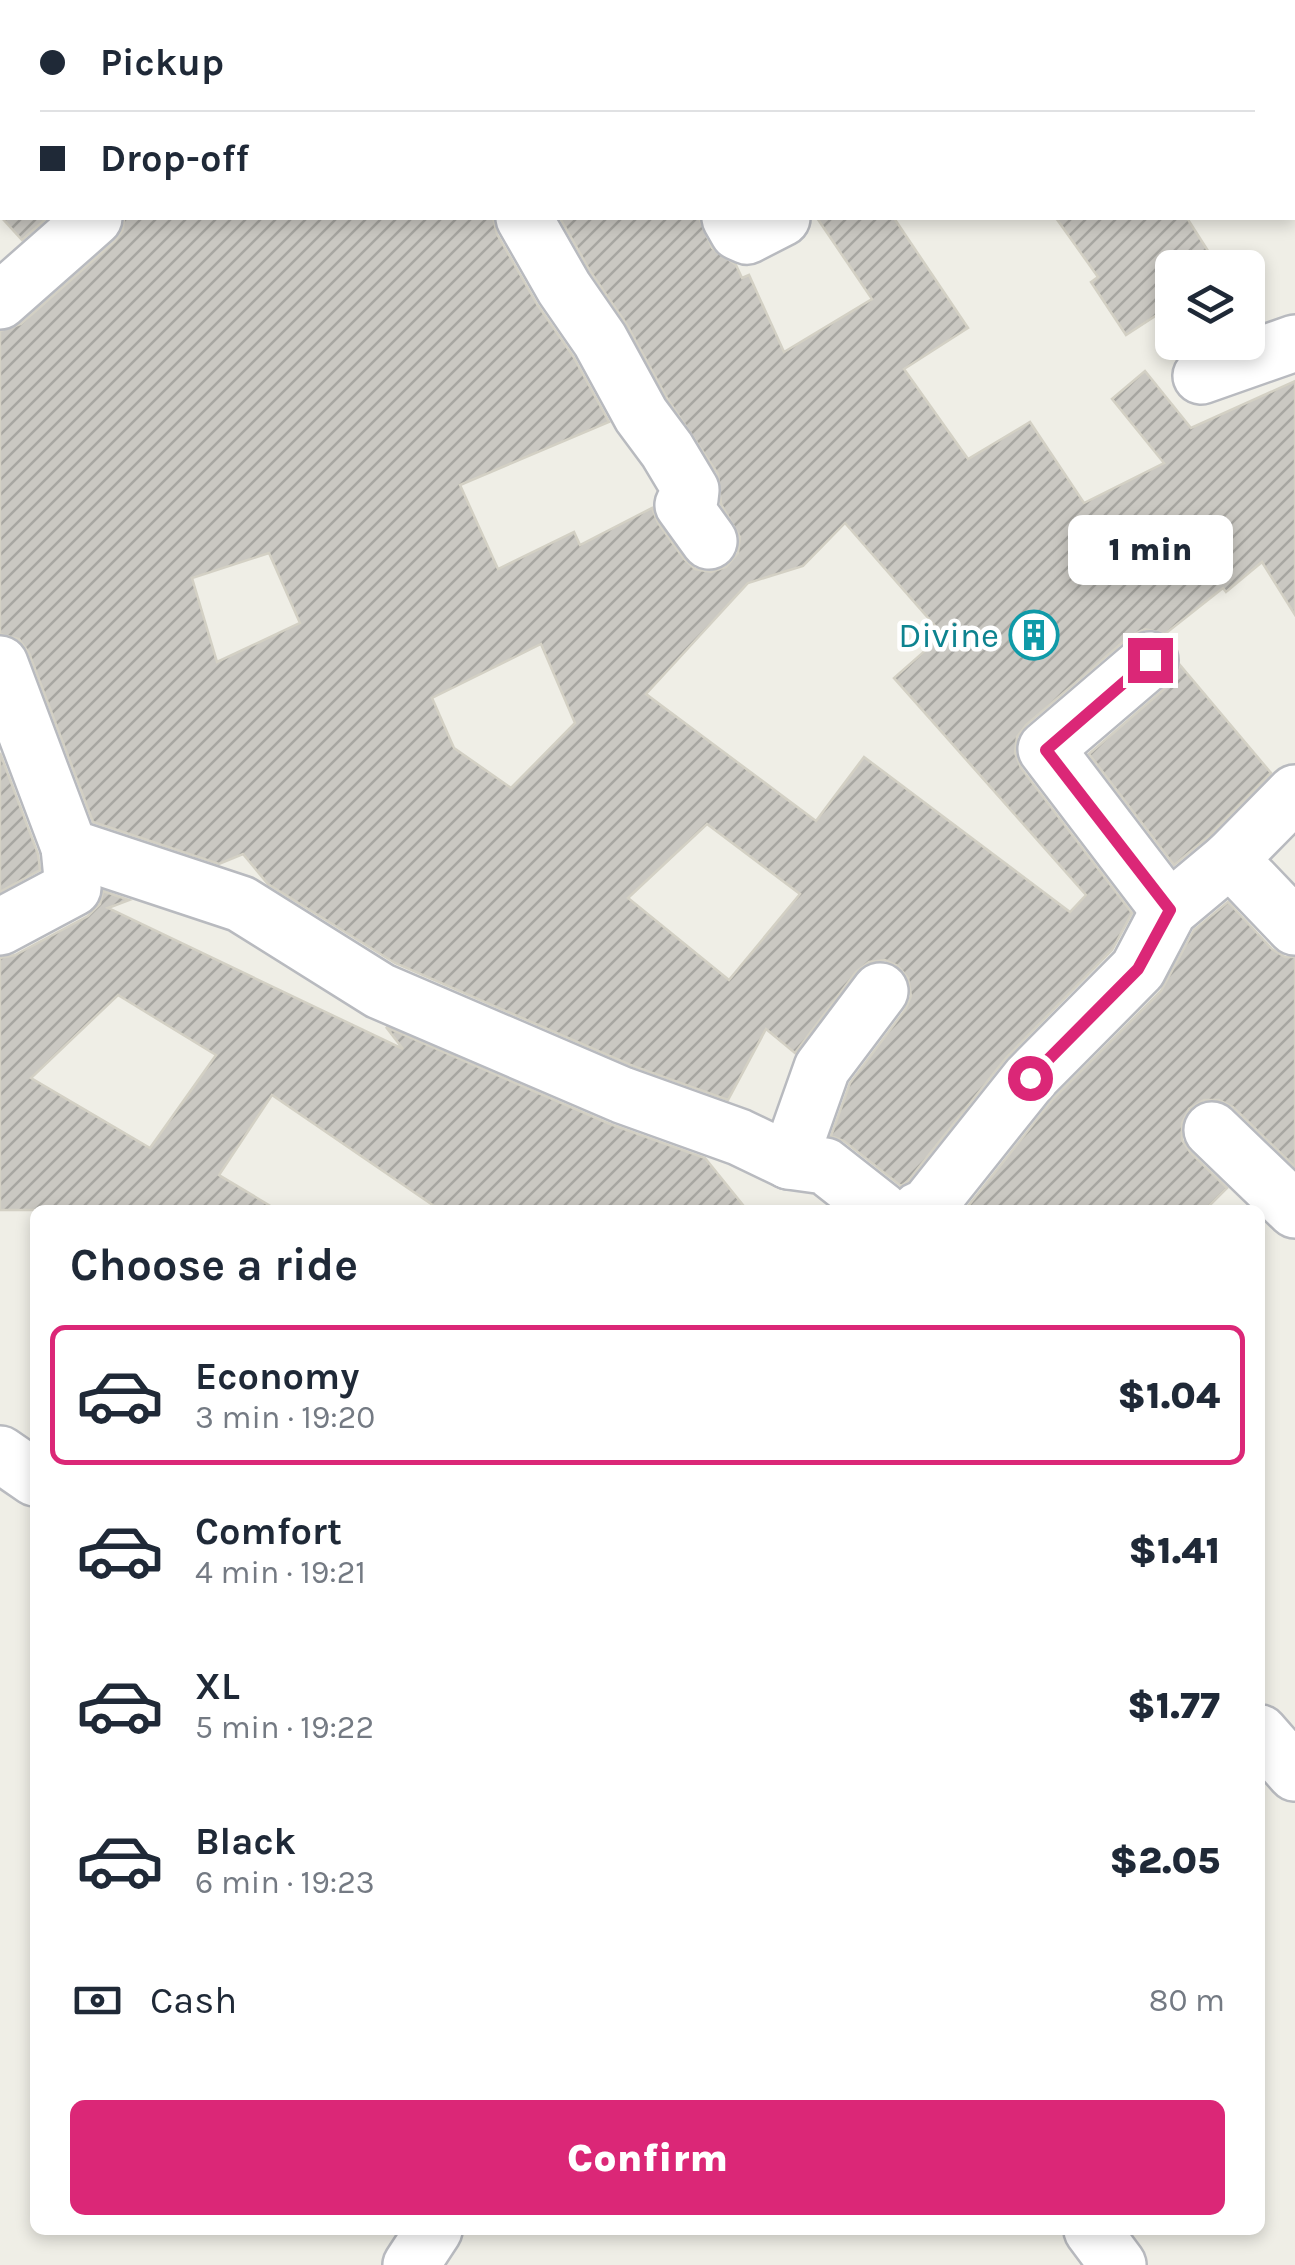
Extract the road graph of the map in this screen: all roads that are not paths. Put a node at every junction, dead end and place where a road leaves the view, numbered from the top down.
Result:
1 (92, 220) edge
2 (525, 220) edge
3 (731, 220) edge
4 (779, 220) edge
5 (0, 301) edge
6 (1295, 342) edge
7 (1200, 376) dead end
8 (709, 541) dead end
9 (1150, 660) dead end
10 (0, 664) edge
11 (1295, 794) edge
12 (69, 847) junction
13 (1230, 859) junction
14 (1170, 910) junction
15 (0, 926) edge
16 (1295, 926) edge
17 (880, 991) dead end
18 (1212, 1130) dead end
19 (789, 1161) junction
20 (874, 1205) edge
21 (929, 1205) edge
22 (1295, 1210) edge
23 (0, 1454) edge
24 (30, 1475) edge
25 (1265, 1739) edge
26 (1295, 1773) edge
27 (431, 2235) edge
28 (1096, 2235) edge
29 (412, 2265) edge
30 (1118, 2265) edge

1 - 5 street
2 - 8 street
3 - 4 street
6 - 7 street
9 - 14 street
10 - 12 street
11 - 13 street
12 - 15 street
12 - 19 street
13 - 14 street
13 - 16 street
14 - 21 street
17 - 19 street
18 - 22 street
19 - 20 street
23 - 24 street
25 - 26 street
27 - 29 street
28 - 30 street

